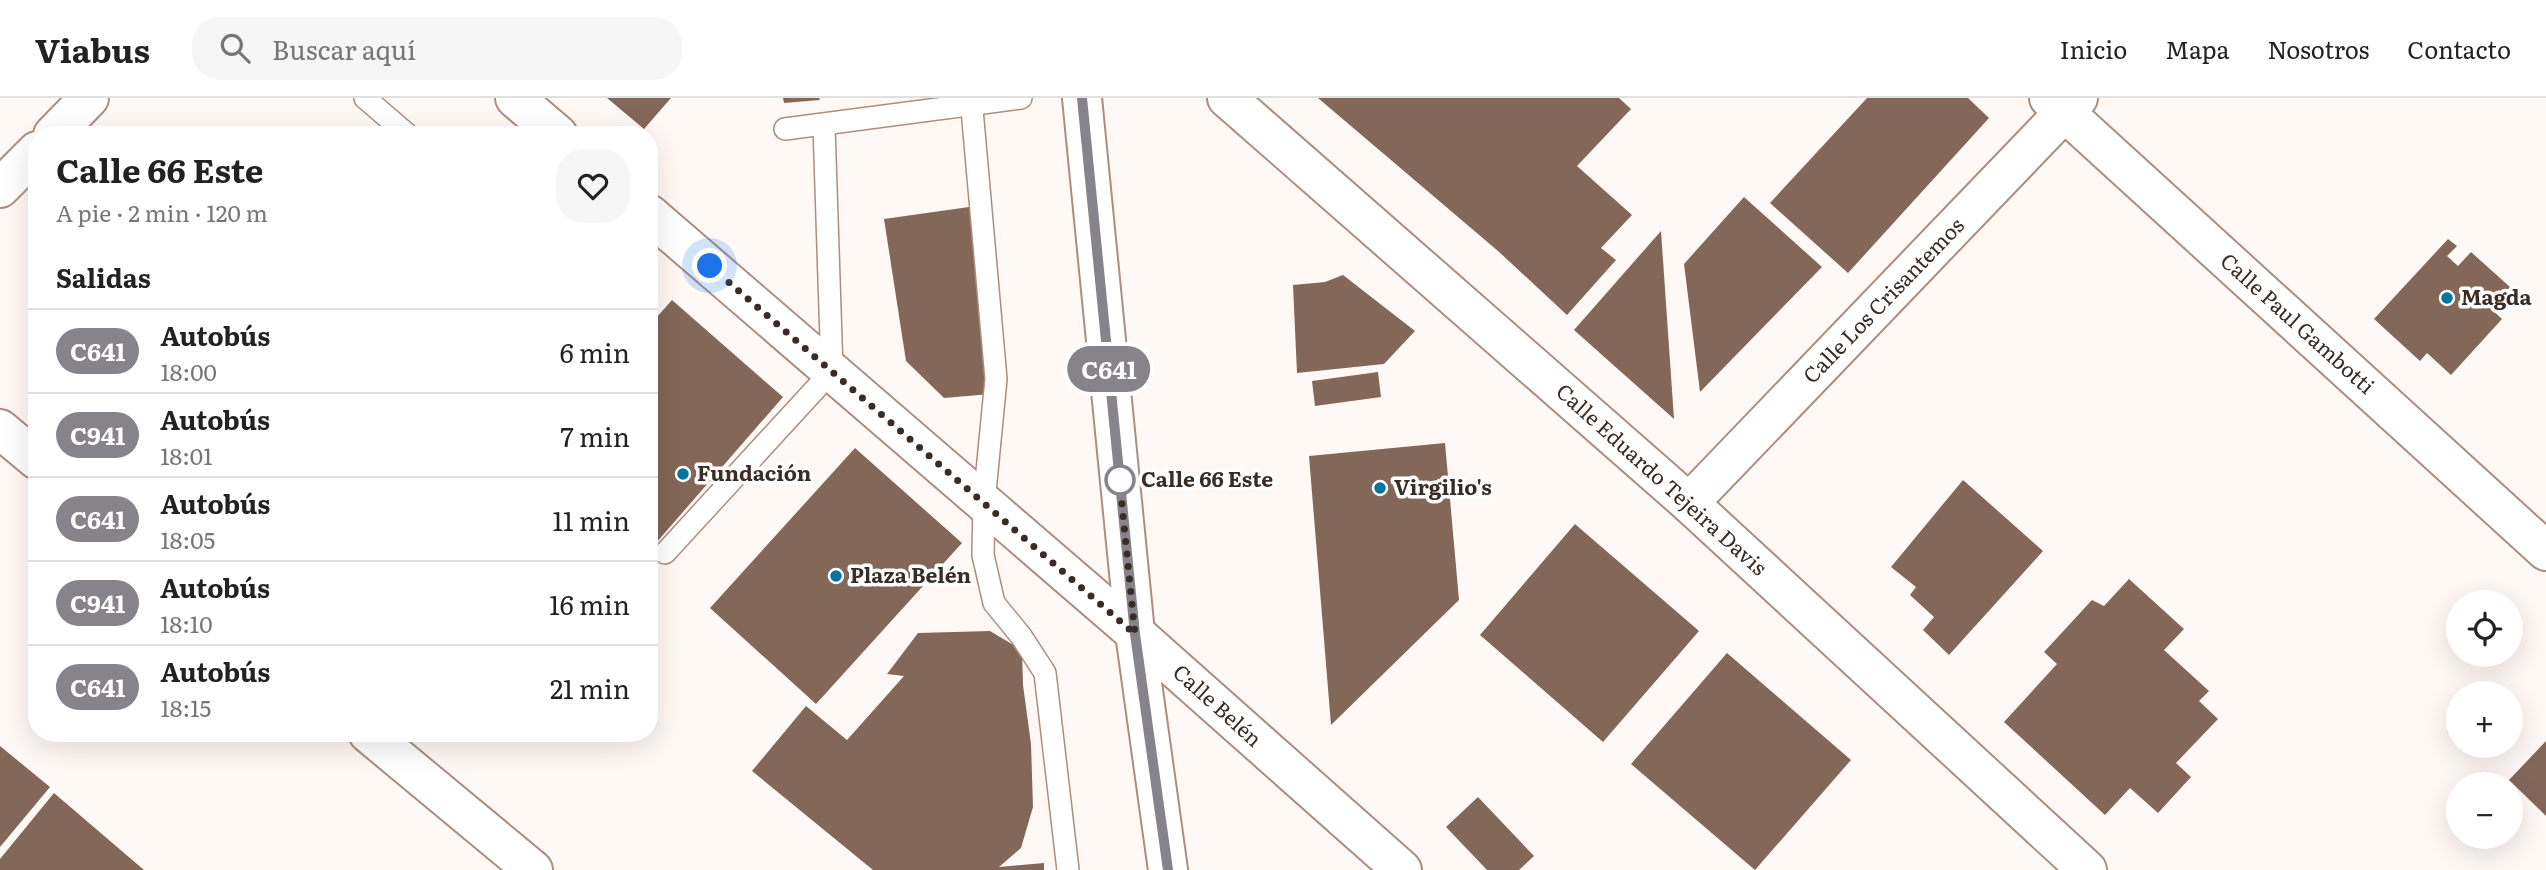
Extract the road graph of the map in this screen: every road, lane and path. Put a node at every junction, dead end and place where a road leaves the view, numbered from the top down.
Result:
1 (89, 98) edge
2 (365, 98) edge
3 (515, 98) edge
4 (1021, 98) edge
5 (1082, 98) edge
6 (1227, 98) edge
7 (972, 101) edge
8 (2064, 103) edge
9 (62, 126) edge
10 (398, 126) edge
11 (548, 126) edge
12 (824, 126) junction
13 (785, 129) dead end
14 (28, 160) edge
15 (0, 188) edge
16 (658, 222) edge
17 (832, 371) junction
18 (0, 429) edge
19 (28, 452) edge
20 (984, 502) junction
21 (1689, 503) junction
22 (2546, 551) edge
23 (665, 553) dead end
24 (1135, 634) junction
25 (379, 742) edge
26 (1400, 869) edge
27 (533, 870) edge
28 (1068, 870) edge
29 (1168, 870) edge
30 (2087, 870) edge

1 - 9 street
2 - 10 lane
3 - 11 street
4 - 7 lane
5 - 24 street
6 - 21 street, Calle Eduardo Tejeira Davis
7 - 12 lane
7 - 20 lane
8 - 21 street, Calle Los Crisantemos
8 - 22 street, Calle Paul Gambotti
12 - 13 lane
12 - 17 lane
14 - 15 street
16 - 17 street, Calle Belén
17 - 20 street, Calle Belén
17 - 23 lane
18 - 19 street
20 - 24 street, Calle Belén
20 - 28 lane
21 - 30 street, Calle Eduardo Tejeira Davis
24 - 26 street, Calle Belén
24 - 29 street
25 - 27 street

